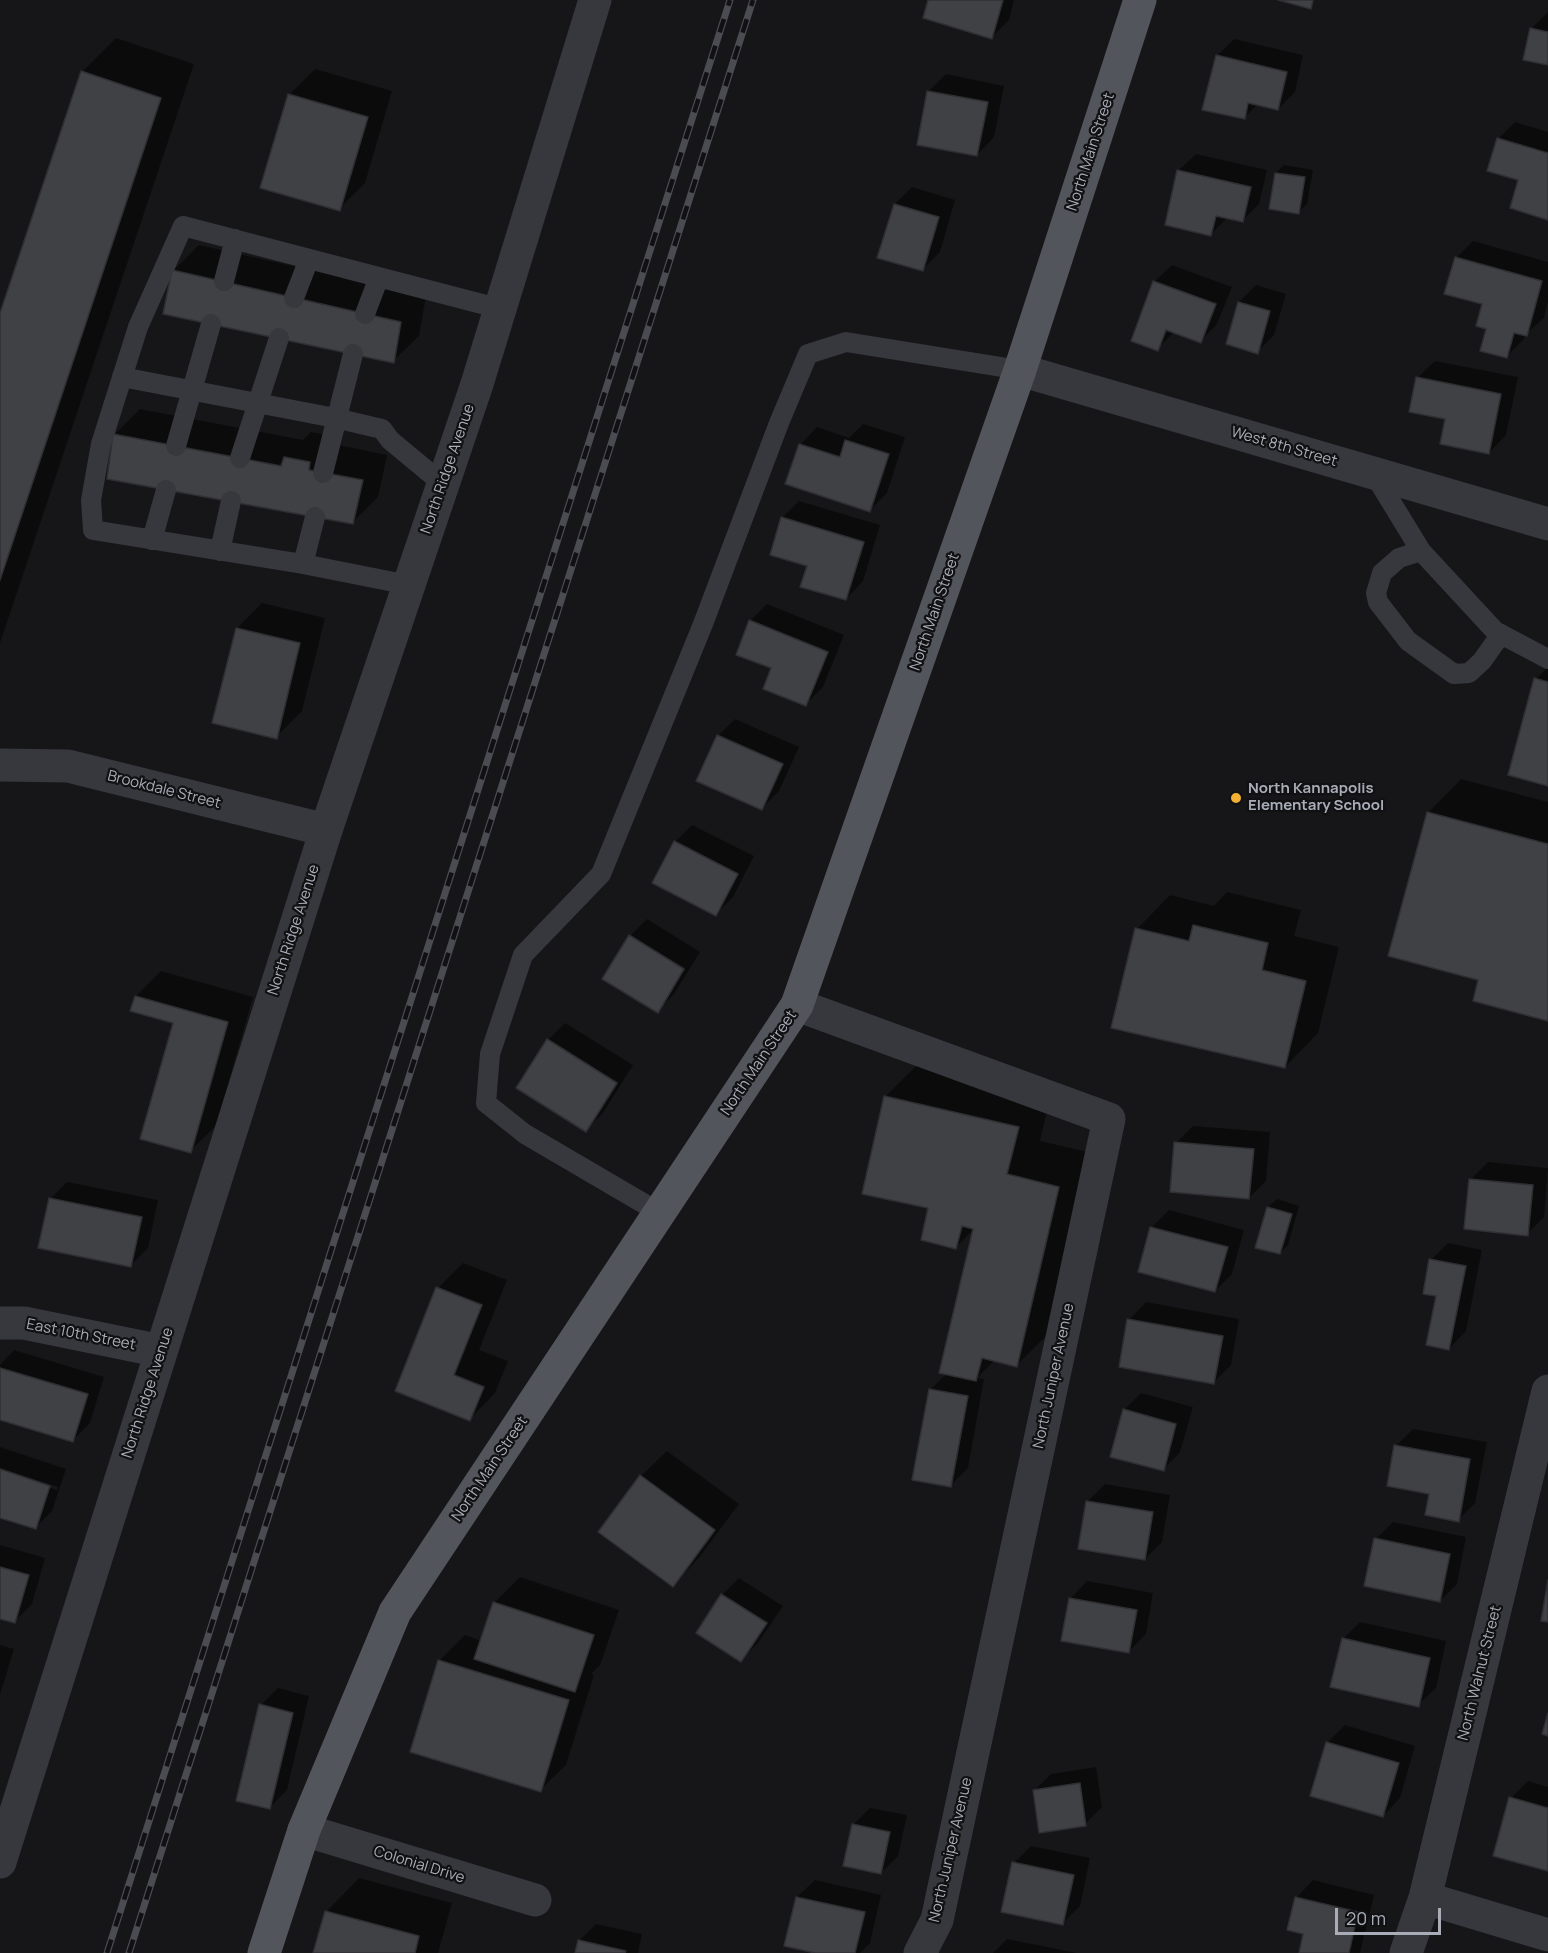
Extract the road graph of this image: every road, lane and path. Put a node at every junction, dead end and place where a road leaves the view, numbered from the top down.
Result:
1 (595, 0) edge
2 (1140, 0) edge
3 (235, 239) junction
4 (309, 259) junction
5 (379, 277) junction
6 (224, 281) dead end
7 (294, 298) dead end
8 (501, 309) junction
9 (365, 314) dead end
10 (211, 324) dead end
11 (279, 338) dead end
12 (353, 354) dead end
13 (1020, 370) junction
14 (122, 376) junction
15 (192, 390) junction
16 (258, 403) junction
17 (335, 418) junction
18 (176, 446) dead end
19 (240, 458) dead end
20 (323, 473) dead end
21 (1374, 474) junction
22 (443, 484) junction
23 (166, 490) dead end
24 (231, 501) dead end
25 (315, 518) dead end
26 (1548, 524) edge
27 (152, 540) junction
28 (219, 551) junction
29 (1421, 552) junction
30 (303, 564) junction
31 (409, 585) junction
32 (1501, 634) junction
33 (1548, 659) edge
34 (0, 765) edge
35 (326, 830) junction
36 (797, 1005) junction
37 (660, 1213) junction
38 (0, 1323) edge
39 (161, 1351) junction
40 (1548, 1391) edge
41 (304, 1830) junction
42 (0, 1862) edge
43 (1425, 1898) junction
44 (535, 1900) dead end
45 (1548, 1935) edge
46 (264, 1953) edge
47 (920, 1953) edge
48 (1406, 1953) edge

1 - 8 street, North Ridge Avenue
2 - 13 main road, North Main Street
3 - 4 lane
3 - 6 lane
3 - 14 lane
4 - 5 lane
4 - 7 lane
5 - 8 lane
5 - 9 lane
8 - 22 street, North Ridge Avenue
10 - 15 lane
11 - 16 lane
12 - 17 lane
13 - 21 street, West 8th Street
13 - 36 main road, North Main Street
13 - 37 lane
14 - 15 lane
14 - 27 lane
15 - 16 lane
15 - 18 lane
16 - 17 lane
16 - 19 lane
17 - 20 lane
17 - 22 lane
21 - 26 street, West 8th Street
21 - 29 lane
22 - 31 street, North Ridge Avenue
23 - 27 lane
24 - 28 lane
25 - 30 lane
27 - 28 lane
28 - 30 lane
29 - 32 lane
29 - 32 lane
30 - 31 lane
31 - 35 street, North Ridge Avenue
32 - 33 lane
34 - 35 street, Brookdale Street
35 - 39 street, North Ridge Avenue
36 - 37 main road, North Main Street
36 - 47 street, North Juniper Avenue
37 - 41 main road, North Main Street
38 - 39 street, East 10th Street
39 - 42 street, North Ridge Avenue
40 - 43 street, North Walnut Street
41 - 44 street, Colonial Drive
41 - 46 main road, North Main Street
43 - 45 street
43 - 48 street, North Walnut Street

